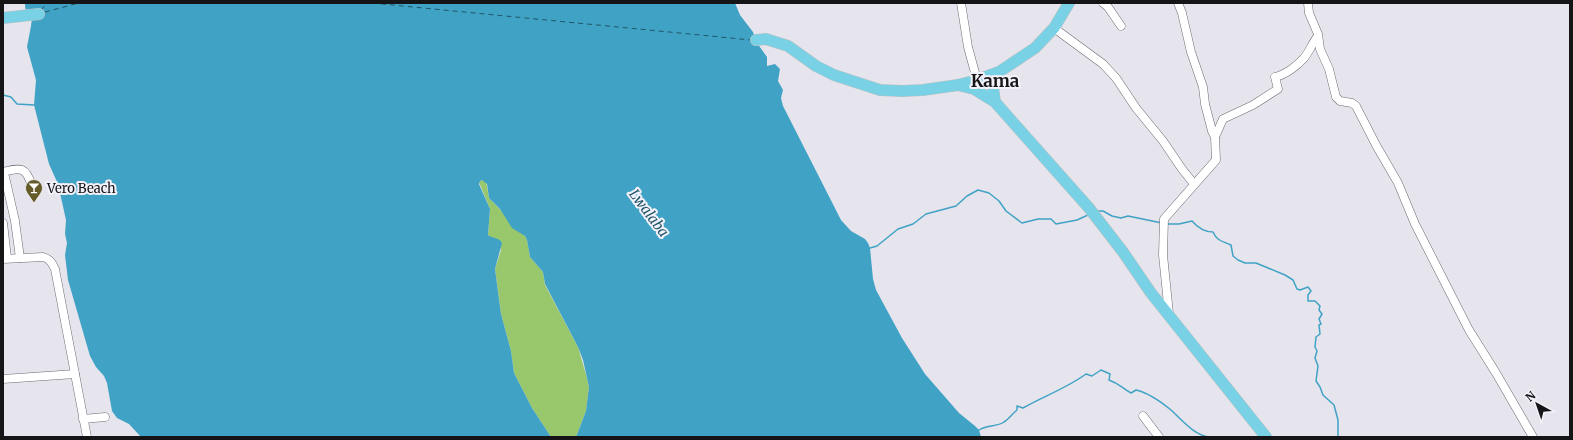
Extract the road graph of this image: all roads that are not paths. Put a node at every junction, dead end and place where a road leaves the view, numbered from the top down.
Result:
1 (961, 3) edge
2 (1069, 3) edge
3 (1104, 3) edge
4 (1178, 3) edge
5 (1308, 3) edge
6 (39, 14) dead end
7 (3, 18) edge
8 (1121, 26) dead end
9 (1054, 28) junction
10 (1318, 36) junction
11 (756, 40) dead end
12 (999, 72) junction
13 (977, 80) junction
14 (958, 85) junction
15 (995, 102) junction
16 (1215, 137) junction
17 (3, 173) edge
18 (1194, 184) junction
19 (32, 186) dead end
20 (3, 223) edge
21 (20, 258) junction
22 (5, 259) edge
23 (1169, 314) junction
24 (75, 374) junction
25 (3, 379) edge
26 (1142, 416) dead end
27 (106, 417) dead end
28 (84, 419) junction
29 (87, 437) edge
30 (1159, 437) edge
31 (1266, 437) edge
32 (1533, 437) edge

1 - 13 street
2 - 9 main road
3 - 8 street
4 - 16 street
5 - 10 street
6 - 7 main road
9 - 12 main road
9 - 18 street
10 - 16 street
10 - 32 street
11 - 14 main road
12 - 13 main road
12 - 15 main road
13 - 14 main road
14 - 15 main road
15 - 23 main road
16 - 18 street
17 - 19 street
17 - 21 street
18 - 23 street
20 - 22 street
21 - 22 street
21 - 24 street
23 - 31 main road
24 - 25 street
24 - 28 street
26 - 30 street
27 - 28 street
28 - 29 street

